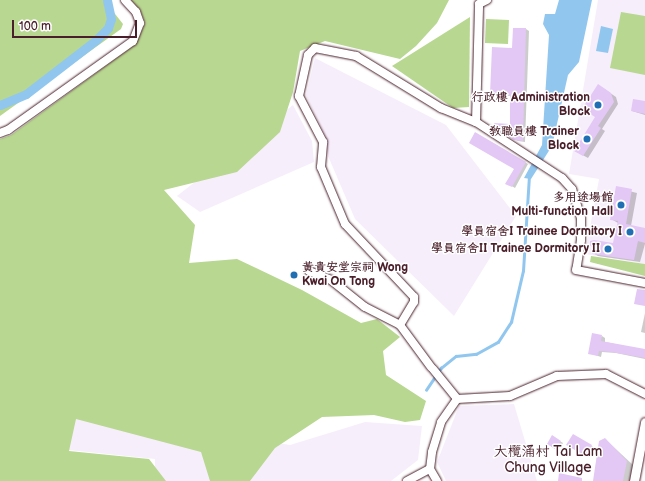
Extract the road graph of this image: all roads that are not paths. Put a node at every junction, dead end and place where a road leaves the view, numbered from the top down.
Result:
1 (125, 0) edge
2 (488, 0) edge
3 (476, 122) junction
4 (0, 133) edge
5 (309, 271) dead end
6 (645, 283) edge
7 (400, 325) junction
8 (645, 394) edge
9 (457, 399) junction
10 (645, 422) edge
11 (430, 469) junction
12 (407, 481) edge
13 (437, 481) edge
14 (634, 481) edge

1 - 4 street
2 - 3 street
3 - 6 street
3 - 7 street
5 - 7 street
7 - 9 street
8 - 9 street
9 - 11 street
10 - 14 street
11 - 12 street
11 - 13 street

